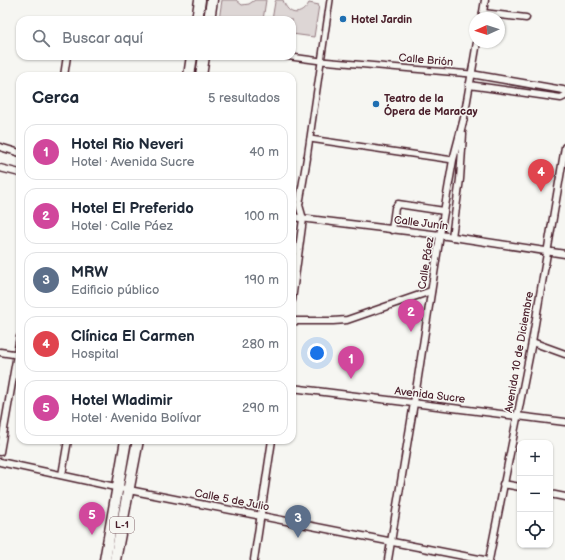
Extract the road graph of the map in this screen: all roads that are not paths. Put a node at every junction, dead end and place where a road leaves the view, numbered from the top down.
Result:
1 (200, 0) edge
2 (212, 0) edge
3 (330, 0) edge
4 (485, 0) edge
5 (483, 12) edge
6 (198, 16) edge
7 (210, 16) edge
8 (505, 17) edge
9 (526, 18) dead end
10 (476, 48) edge
11 (296, 58) edge
12 (66, 60) edge
13 (191, 60) edge
14 (203, 60) edge
15 (321, 61) junction
16 (65, 72) edge
17 (190, 72) edge
18 (202, 72) edge
19 (472, 74) junction
20 (522, 83) junction
21 (469, 85) junction
22 (565, 91) edge
23 (520, 93) junction
24 (565, 96) edge
25 (464, 118) junction
26 (310, 139) junction
27 (0, 147) edge
28 (565, 147) edge
29 (16, 152) edge
30 (307, 158) joint
31 (564, 158) edge
32 (453, 160) junction
33 (0, 168) edge
34 (16, 172) edge
35 (444, 211) junction
36 (296, 218) edge
37 (303, 219) junction
38 (392, 230) junction
39 (440, 235) junction
40 (452, 237) junction
41 (547, 252) junction
42 (565, 254) edge
43 (296, 271) edge
44 (431, 291) junction
45 (296, 321) edge
46 (532, 342) junction
47 (0, 352) edge
48 (16, 354) edge
49 (565, 354) edge
50 (16, 365) edge
51 (296, 388) edge
52 (414, 403) junction
53 (518, 416) junction
54 (565, 422) edge
55 (67, 444) edge
56 (125, 444) edge
57 (137, 444) edge
58 (271, 444) edge
59 (0, 452) edge
60 (0, 462) edge
61 (62, 475) junction
62 (503, 484) junction
63 (517, 486) edge
64 (117, 487) junction
65 (129, 490) junction
66 (553, 495) edge
67 (565, 497) edge
68 (261, 516) junction
69 (391, 541) junction
70 (105, 560) edge
71 (115, 560) edge
72 (254, 560) edge
73 (388, 560) edge
74 (484, 560) edge
75 (489, 560) edge

1 - 6 main road
2 - 7 main road
3 - 15 street
4 - 5 street
8 - 9 street
10 - 19 street, Calle Páez
11 - 15 street, Calle Brión
12 - 16 street
13 - 17 main road
14 - 18 main road
15 - 19 street, Calle Brión
15 - 26 street
19 - 20 street, Calle Brión
19 - 21 street, Calle Páez
20 - 22 street, Calle Brión
20 - 23 street
21 - 23 street
21 - 25 street, Calle Páez
23 - 24 street
25 - 32 street, Calle Páez
25 - 40 street
26 - 30 street
26 - 32 street
27 - 29 street
28 - 31 street, Avenida 10 de Diciembre
30 - 37 street
31 - 41 street, Avenida 10 de Diciembre
32 - 35 street, Calle Páez
33 - 34 street
35 - 38 street
35 - 39 street, Calle Páez
36 - 37 street, Calle Junín
37 - 38 street, Calle Junín
37 - 43 street
38 - 39 street, Calle Junín
39 - 40 street, Calle Junín
39 - 44 street, Calle Páez
40 - 41 street, Calle Junín
41 - 42 street, Calle Junín
41 - 46 street, Avenida 10 de Diciembre
44 - 45 street
44 - 52 street, Calle Páez
46 - 49 street
46 - 53 street, Avenida 10 de Diciembre
47 - 48 street
50 - 59 street
51 - 52 street, Avenida Sucre
52 - 53 street, Avenida Sucre
52 - 69 street, Calle Páez
53 - 54 street, Avenida Sucre
53 - 62 street, Avenida 10 de Diciembre
55 - 61 street
56 - 64 main road, L-1
57 - 65 main road, L-1
58 - 68 street
60 - 61 street, Calle 5 de Julio
61 - 64 street, Calle 5 de Julio
62 - 63 street
62 - 75 street, Avenida 10 de Diciembre
64 - 65 street, Calle 5 de Julio
64 - 70 main road, L-1
65 - 68 street, Calle 5 de Julio
65 - 71 main road, L-1
66 - 67 street
68 - 69 street, Calle 5 de Julio
68 - 72 street
69 - 73 street, Calle Páez
69 - 74 street, Calle 5 de Julio

